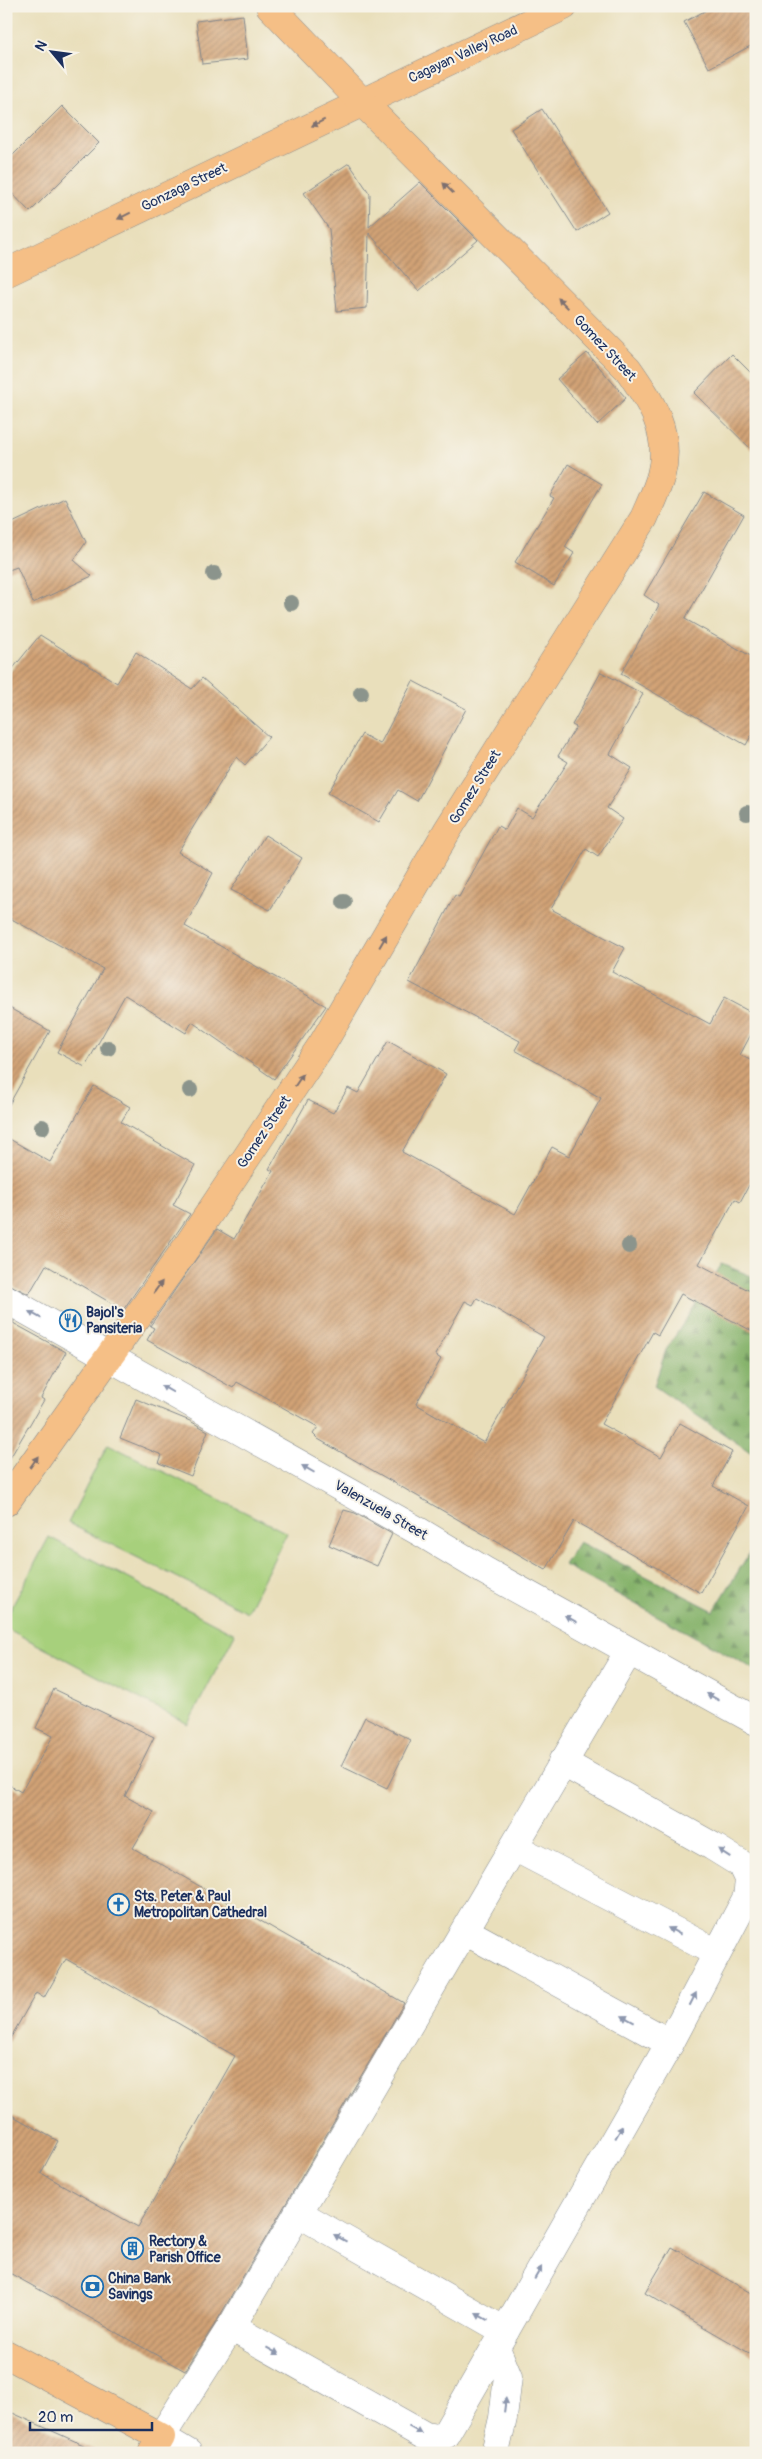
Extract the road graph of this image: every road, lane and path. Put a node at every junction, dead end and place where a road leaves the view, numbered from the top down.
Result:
1 (270, 6) edge
2 (564, 6) edge
3 (362, 102) junction
4 (6, 273) edge
5 (6, 1299) edge
6 (109, 1356) junction
7 (6, 1502) edge
8 (629, 1651) junction
9 (756, 1720) edge
10 (562, 1762) junction
11 (514, 1847) junction
12 (465, 1932) junction
13 (717, 1953) junction
14 (670, 2043) junction
15 (298, 2213) junction
16 (231, 2327) junction
17 (500, 2340) junction
18 (6, 2354) edge
19 (156, 2445) edge
20 (188, 2453) edge
21 (495, 2453) edge

1 - 3 main road, Gomez Street
2 - 3 main road, Cagayan Valley Road
3 -> 4 main road, Gonzaga Street
6 -> 3 main road, Gomez Street
6 -> 5 street, Valenzuela Street
7 -> 6 main road, Gomez Street
8 -> 6 street, Valenzuela Street
9 -> 8 street, Valenzuela Street
8 - 10 street
10 - 11 street
13 -> 10 street
11 - 12 street
13 -> 11 street
14 -> 12 street
12 - 15 street
14 -> 13 street
17 -> 14 street
15 - 16 street
17 -> 15 street
16 -> 17 street
16 - 19 street
21 -> 17 street
18 - 19 main road
19 - 20 street

